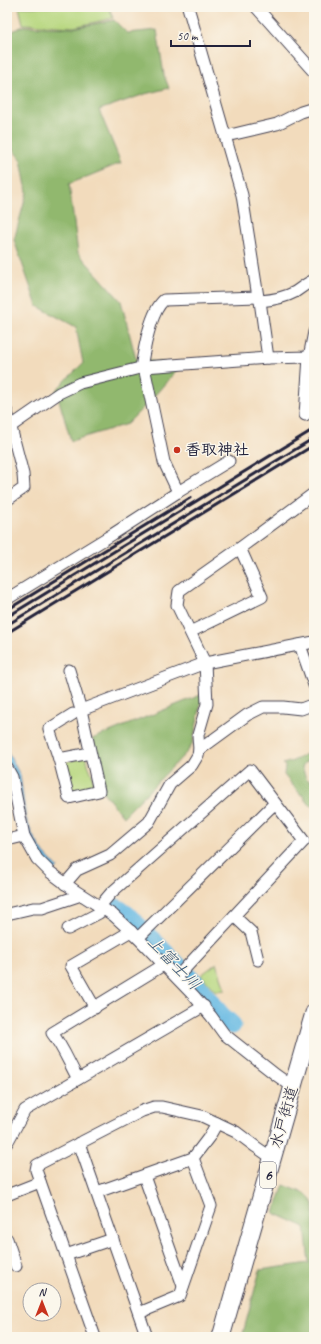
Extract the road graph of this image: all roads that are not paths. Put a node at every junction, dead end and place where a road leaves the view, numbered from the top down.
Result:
1 (188, 7) edge
2 (256, 7) edge
3 (314, 72) edge
4 (314, 108) edge
5 (226, 136) junction
6 (314, 280) edge
7 (259, 299) junction
8 (314, 332) edge
9 (308, 357) junction
10 (268, 358) junction
11 (143, 368) junction
12 (7, 412) edge
13 (305, 415) dead end
14 (9, 428) edge
15 (229, 461) dead end
16 (178, 492) junction
17 (313, 494) edge
18 (7, 500) edge
19 (240, 548) junction
20 (7, 599) edge
21 (190, 632) junction
22 (314, 642) edge
23 (300, 645) junction
24 (205, 663) junction
25 (69, 670) dead end
26 (314, 685) edge
27 (314, 704) edge
28 (77, 712) junction
29 (199, 750) junction
30 (90, 753) junction
31 (60, 760) junction
32 (7, 768) edge
33 (275, 803) junction
34 (24, 836) junction
35 (7, 840) edge
36 (65, 884) junction
37 (81, 895) junction
38 (102, 908) junction
39 (7, 914) edge
40 (234, 916) junction
41 (68, 929) dead end
42 (135, 935) junction
43 (258, 960) dead end
44 (165, 964) junction
45 (177, 977) junction
46 (204, 1006) junction
47 (95, 1008) junction
48 (314, 1013) edge
49 (78, 1079) junction
50 (294, 1087) junction
51 (217, 1123) junction
52 (7, 1143) edge
53 (79, 1143) junction
54 (193, 1158) junction
55 (272, 1158) junction
56 (144, 1176) junction
57 (40, 1182) junction
58 (97, 1192) junction
59 (7, 1195) edge
60 (7, 1239) edge
61 (113, 1239) junction
62 (66, 1255) junction
63 (16, 1266) dead end
64 (183, 1286) junction
65 (139, 1313) junction
66 (95, 1337) edge
67 (147, 1337) edge
68 (221, 1337) edge

1 - 5 street
2 - 3 street
4 - 5 street
5 - 7 street
6 - 7 street
7 - 10 street
7 - 11 street
8 - 9 street
9 - 10 street
9 - 13 street
10 - 11 street
11 - 14 street
11 - 16 street
12 - 14 street
14 - 18 street
15 - 16 street
16 - 20 street
17 - 19 street
19 - 21 street
19 - 21 street
21 - 24 street
22 - 23 street
23 - 24 street
23 - 26 street
24 - 28 street
24 - 29 street
25 - 28 street
27 - 29 street
28 - 30 street
28 - 31 street
29 - 36 street
30 - 31 street
30 - 31 street
32 - 34 street
33 - 38 street
33 - 40 street
33 - 42 street
34 - 35 street
34 - 36 street
36 - 37 street
37 - 38 street
37 - 39 street
38 - 41 street
38 - 42 street
40 - 43 street
40 - 45 street
42 - 44 street
42 - 47 street
44 - 45 street
44 - 47 street
45 - 46 street
46 - 49 street
46 - 50 street
47 - 49 street
48 - 50 highway, 水戸街道 / 6
49 - 52 street
50 - 55 highway, 水戸街道 / 6
51 - 53 street
51 - 54 street
51 - 55 street
53 - 57 street
53 - 58 street
54 - 56 street
54 - 64 street
55 - 68 highway, 水戸街道 / 6
56 - 58 street
56 - 64 street
57 - 59 street
57 - 62 street
58 - 61 street
60 - 63 street
61 - 62 street
61 - 65 street
62 - 66 street
64 - 65 street
65 - 67 street

